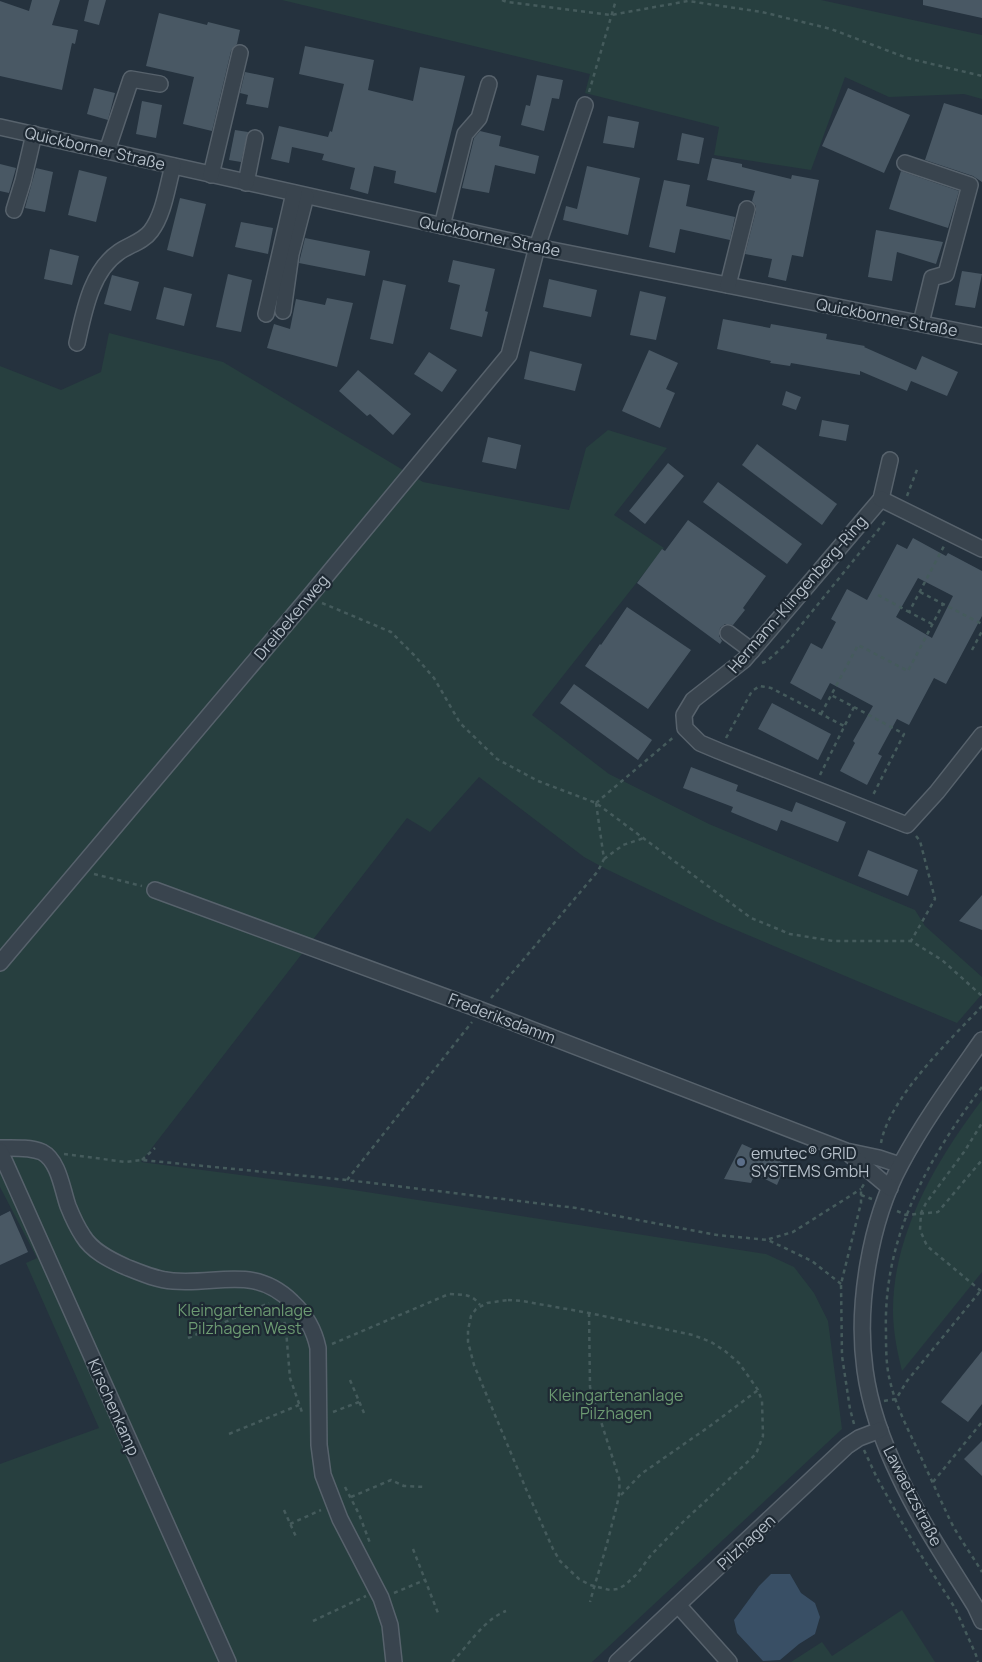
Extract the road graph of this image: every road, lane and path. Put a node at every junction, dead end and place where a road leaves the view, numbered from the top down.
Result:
1 (502, 0) edge
2 (616, 0) edge
3 (611, 15) junction
4 (240, 53) dead end
5 (982, 76) edge
6 (160, 84) dead end
7 (489, 84) dead end
8 (585, 106) joint
9 (0, 127) edge
10 (34, 134) junction
11 (255, 138) dead end
12 (107, 151) junction
13 (905, 163) dead end
14 (172, 166) junction
15 (211, 175) junction
16 (246, 183) junction
17 (300, 194) junction
18 (748, 209) dead end
19 (14, 210) dead end
20 (442, 226) junction
21 (538, 247) junction
22 (728, 285) junction
23 (283, 311) dead end
24 (266, 314) dead end
25 (921, 324) junction
26 (982, 336) edge
27 (77, 343) dead end
28 (890, 460) dead end
29 (918, 467) dead end
30 (881, 498) junction
31 (898, 507) junction
32 (950, 534) junction
33 (982, 550) edge
34 (920, 592) junction
35 (878, 595) dead end
36 (308, 598) junction
37 (943, 604) junction
38 (909, 612) junction
39 (932, 624) junction
40 (982, 624) edge
41 (982, 631) edge
42 (728, 633) dead end
43 (972, 650) dead end
44 (748, 655) junction
45 (831, 695) junction
46 (854, 707) junction
47 (821, 714) junction
48 (844, 726) junction
49 (685, 728) junction
50 (982, 735) edge
51 (718, 751) junction
52 (825, 764) dead end
53 (596, 803) junction
54 (866, 809) junction
55 (907, 825) junction
56 (644, 838) junction
57 (604, 858) junction
58 (77, 870) junction
59 (155, 890) joint
60 (911, 941) junction
61 (0, 963) edge
62 (982, 996) edge
63 (982, 1006) edge
64 (481, 1010) junction
65 (982, 1040) edge
66 (982, 1052) edge
67 (952, 1083) junction
68 (982, 1087) edge
69 (982, 1122) edge
70 (0, 1148) edge
71 (155, 1148) dead end
72 (0, 1151) edge
73 (846, 1151) junction
74 (40, 1152) junction
75 (879, 1158) junction
76 (142, 1160) junction
77 (982, 1160) edge
78 (900, 1165) junction
79 (870, 1171) junction
80 (347, 1180) junction
81 (890, 1188) junction
82 (861, 1189) junction
83 (884, 1204) junction
84 (921, 1213) junction
85 (906, 1215) junction
86 (768, 1240) junction
87 (841, 1284) junction
88 (981, 1290) edge
89 (269, 1303) dead end
90 (480, 1305) junction
91 (589, 1313) junction
92 (188, 1338) dead end
93 (318, 1348) junction
94 (350, 1380) dead end
95 (758, 1390) junction
96 (896, 1399) junction
97 (359, 1402) junction
98 (298, 1405) dead end
99 (850, 1409) dead end
100 (364, 1414) dead end
101 (318, 1418) junction
102 (982, 1422) edge
103 (880, 1430) junction
104 (229, 1434) dead end
105 (859, 1438) junction
106 (391, 1480) dead end
107 (933, 1482) junction
108 (426, 1487) dead end
109 (620, 1496) junction
110 (284, 1510) dead end
111 (297, 1539) dead end
112 (412, 1549) dead end
113 (982, 1572) edge
114 (425, 1580) junction
115 (594, 1586) junction
116 (376, 1596) junction
117 (590, 1602) dead end
118 (678, 1606) junction
119 (506, 1611) dead end
120 (438, 1613) dead end
121 (313, 1621) dead end
122 (982, 1621) edge
123 (228, 1662) edge
124 (394, 1662) edge
125 (452, 1662) edge
126 (617, 1662) edge
127 (729, 1662) edge
128 (978, 1662) edge

1 - 3 path
2 - 3 path
3 - 5 path
3 - 8 path
4 - 15 street
6 - 12 street
7 - 20 street
8 - 21 street, Dreibekenweg
9 - 10 street, Quickborner Straße
10 - 12 street, Quickborner Straße
10 - 19 street
11 - 16 street
12 - 14 street, Quickborner Straße
13 - 25 street
14 - 15 street, Quickborner Straße
14 - 27 street
15 - 16 street, Quickborner Straße
16 - 17 street, Quickborner Straße
17 - 20 street, Quickborner Straße
17 - 23 street
17 - 24 street
18 - 22 street
20 - 21 street, Quickborner Straße
21 - 22 street, Quickborner Straße
21 - 36 street, Dreibekenweg
22 - 25 street, Quickborner Straße
25 - 26 street, Quickborner Straße
28 - 30 street
29 - 31 path
30 - 31 street
30 - 44 street, Hermann-Klingenberg-Ring
31 - 32 street
31 - 44 path
32 - 33 street
32 - 34 path
34 - 37 path
34 - 38 path
35 - 38 path
36 - 53 path
36 - 58 street, Dreibekenweg
37 - 39 path
37 - 40 path
38 - 39 path
39 - 45 path
41 - 43 path
42 - 44 street
44 - 49 street, Hermann-Klingenberg-Ring
45 - 46 path
45 - 47 path
46 - 48 path
46 - 54 path
47 - 48 path
47 - 51 path
48 - 52 path
49 - 51 street
49 - 53 path
50 - 55 street
51 - 54 street
53 - 56 path
53 - 57 path
54 - 55 street
55 - 60 path
56 - 57 path
56 - 60 path
57 - 64 path
58 - 59 path
58 - 61 street, Dreibekenweg
59 - 64 street, Frederiksdamm
60 - 62 path
63 - 75 path
64 - 73 street, Frederiksdamm
64 - 80 path
65 - 67 street, Lawaetzstraße
66 - 67 street, Lawaetzstraße
67 - 78 street, Lawaetzstraße
68 - 85 path
69 - 84 path
70 - 74 street
71 - 76 path
72 - 123 street, Kirschenkamp
73 - 75 street, Frederiksdamm
73 - 79 street, Frederiksdamm
74 - 76 path
74 - 93 street
75 - 78 street, Frederiksdamm
76 - 80 path
77 - 84 path
78 - 81 street, Lawaetzstraße
79 - 81 street, Frederiksdamm
79 - 82 path
80 - 86 path
81 - 83 street, Lawaetzstraße
82 - 86 path
82 - 87 path
83 - 85 path
83 - 103 street, Lawaetzstraße
84 - 85 path
84 - 88 path
85 - 96 path
86 - 87 path
87 - 99 path
88 - 96 path
89 - 92 path
90 - 91 path
90 - 93 path
90 - 115 path
91 - 95 path
91 - 109 path
93 - 101 street
94 - 97 path
95 - 109 path
95 - 115 path
96 - 107 path
97 - 100 path
97 - 101 path
98 - 104 path
101 - 116 street
102 - 107 path
103 - 105 street, Pilzhagen
103 - 122 street, Lawaetzstraße
105 - 118 street, Pilzhagen
105 - 128 path
106 - 108 path
107 - 113 path
109 - 115 path
110 - 111 path
112 - 114 path
114 - 116 path
114 - 120 path
115 - 117 path
116 - 121 path
116 - 124 street
118 - 126 street, Pilzhagen
118 - 127 street
119 - 125 path

